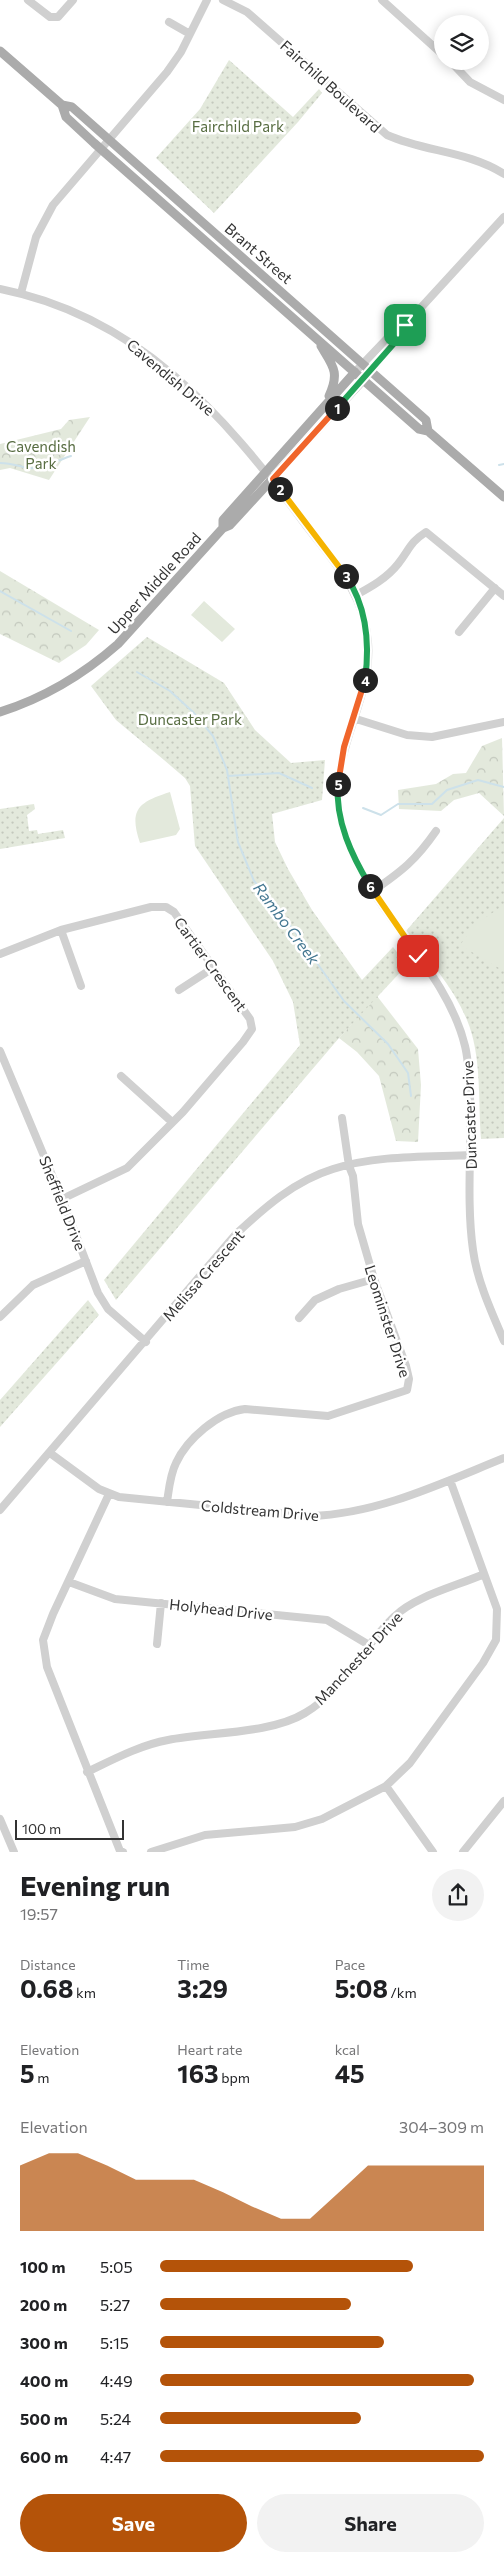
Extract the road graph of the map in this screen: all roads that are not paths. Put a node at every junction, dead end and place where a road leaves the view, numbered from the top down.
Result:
1 (28, 0) edge
2 (73, 0) edge
3 (207, 0) edge
4 (223, 0) edge
5 (382, 0) edge
6 (169, 22) dead end
7 (190, 34) junction
8 (434, 47) edge
9 (0, 51) edge
10 (459, 70) edge
11 (504, 100) edge
12 (62, 105) junction
13 (110, 139) junction
14 (101, 148) junction
15 (504, 174) edge
16 (504, 217) edge
17 (0, 289) edge
18 (21, 293) junction
19 (405, 325) junction
20 (318, 339) junction
21 (363, 364) junction
22 (371, 371) junction
23 (355, 372) junction
24 (363, 380) junction
25 (326, 403) junction
26 (428, 431) junction
27 (270, 475) junction
28 (504, 497) edge
29 (495, 588) junction
30 (356, 594) junction
31 (504, 596) edge
32 (459, 632) dead end
33 (0, 712) edge
34 (354, 718) junction
35 (504, 722) edge
36 (436, 831) dead end
37 (373, 891) junction
38 (61, 930) junction
39 (0, 954) edge
40 (213, 968) junction
41 (81, 986) dead end
42 (179, 990) dead end
43 (0, 1051) edge
44 (3, 1066) edge
45 (121, 1076) dead end
46 (342, 1118) dead end
47 (172, 1122) junction
48 (471, 1155) junction
49 (349, 1166) junction
50 (62, 1199) junction
51 (86, 1261) junction
52 (374, 1279) junction
53 (0, 1317) edge
54 (300, 1318) dead end
55 (504, 1341) edge
56 (146, 1342) junction
57 (50, 1453) junction
58 (504, 1458) edge
59 (450, 1480) junction
60 (110, 1494) junction
61 (167, 1502) junction
62 (0, 1510) edge
63 (484, 1574) junction
64 (69, 1582) junction
65 (161, 1603) junction
66 (158, 1644) dead end
67 (369, 1645) junction
68 (87, 1772) junction
69 (386, 1786) junction
70 (504, 1801) edge
71 (0, 1819) edge
72 (14, 1852) edge
73 (122, 1852) edge
74 (151, 1852) edge
75 (433, 1852) edge
76 (463, 1852) edge

1 - 2 street
3 - 7 street
4 - 15 street, Fairchild Boulevard
5 - 8 street
6 - 7 street
7 - 13 street
9 - 12 main road, Brant Street
10 - 11 street
12 - 13 main road, Brant Street
12 - 14 main road, Brant Street
13 - 14 street
13 - 21 main road, Brant Street
14 - 18 street
14 - 20 main road, Brant Street
16 - 19 street, Upper Middle Road
17 - 18 street, Cavendish Drive
18 - 27 street, Cavendish Drive
19 - 21 street, Upper Middle Road
19 - 22 street, Upper Middle Road
20 - 23 main road, Brant Street
20 - 25 main road
21 - 22 main road, Brant Street
21 - 23 street, Upper Middle Road
22 - 24 street, Upper Middle Road
22 - 26 main road, Brant Street
23 - 24 main road, Brant Street
23 - 25 main road, Upper Middle Road
24 - 26 main road, Brant Street
24 - 27 main road, Upper Middle Road
25 - 27 main road, Upper Middle Road
26 - 28 main road, Brant Street
27 - 30 street, Duncaster Drive
27 - 33 main road, Upper Middle Road
29 - 30 street
29 - 31 street
29 - 32 street
30 - 34 street, Duncaster Drive
34 - 35 street
34 - 37 street, Duncaster Drive
36 - 37 street
37 - 48 street, Duncaster Drive
38 - 39 street, Cartier Crescent
38 - 40 street, Cartier Crescent
38 - 41 street
40 - 42 street
40 - 47 street, Cartier Crescent
43 - 44 street, Sheffield Drive
44 - 50 street, Sheffield Drive
45 - 47 street
46 - 49 street, Leominster Drive
47 - 50 street, Cartier Crescent
48 - 49 street, Melissa Crescent
48 - 55 street, Duncaster Drive
49 - 52 street, Leominster Drive
49 - 56 street, Melissa Crescent
50 - 51 street, Sheffield Drive
51 - 53 street
51 - 56 street, Sheffield Drive
52 - 54 street
52 - 61 street, Leominster Drive
56 - 57 street, Melissa Crescent
57 - 60 street, Coldstream Drive
57 - 62 street, Melissa Crescent
58 - 59 street, Coldstream Drive
59 - 61 street, Coldstream Drive
59 - 63 street
60 - 61 street, Coldstream Drive
60 - 64 street
63 - 67 street, Manchester Drive
63 - 69 street
64 - 65 street, Holyhead Drive
64 - 68 street
65 - 66 street
65 - 67 street, Holyhead Drive
67 - 68 street, Manchester Drive
68 - 73 street
69 - 74 street
69 - 75 street
70 - 76 street
71 - 72 street

